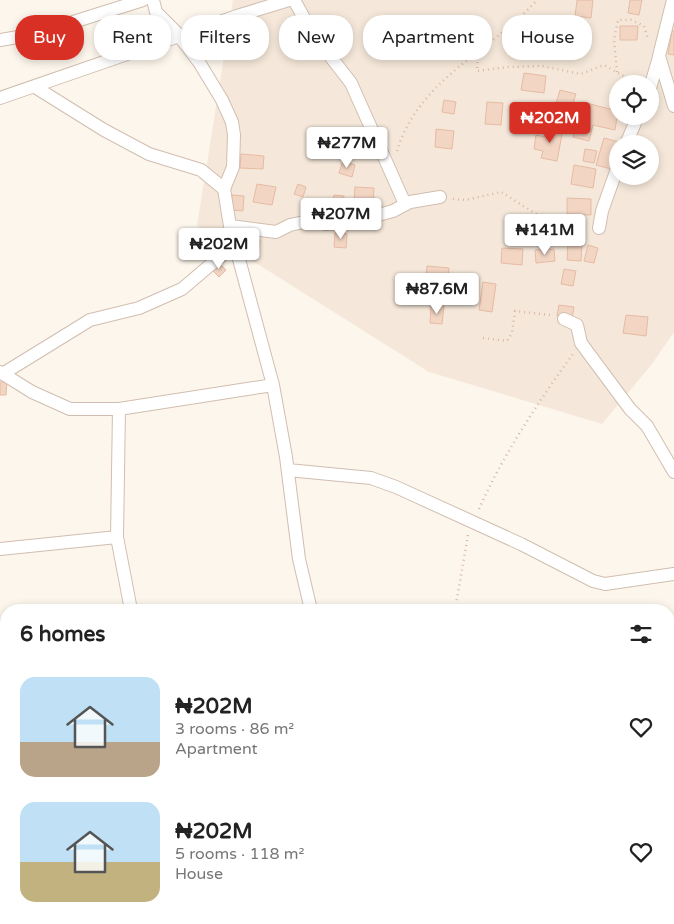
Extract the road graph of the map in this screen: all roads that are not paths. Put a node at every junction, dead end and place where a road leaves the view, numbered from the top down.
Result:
1 (143, 0) edge
2 (153, 0) edge
3 (289, 0) edge
4 (294, 0) edge
5 (673, 0) edge
6 (261, 4) edge
7 (180, 37) junction
8 (0, 40) edge
9 (658, 59) junction
10 (654, 75) edge
11 (35, 87) junction
12 (0, 98) edge
13 (674, 106) edge
14 (611, 185) edge
15 (224, 189) junction
16 (440, 197) road end
17 (405, 204) junction
18 (230, 226) junction
19 (599, 228) road end
20 (235, 244) junction
21 (564, 319) road end
22 (2, 373) edge
23 (273, 385) junction
24 (119, 409) junction
25 (288, 470) junction
26 (674, 472) edge
27 (117, 537) junction
28 (0, 550) edge
29 (674, 574) edge
30 (130, 604) edge
31 (310, 604) edge

1 - 8 street
2 - 7 street
3 - 6 street
4 - 17 street
5 - 9 street
6 - 7 street
7 - 11 street
7 - 15 street
9 - 10 street
9 - 13 street
11 - 12 street
11 - 15 street
14 - 19 street
15 - 18 street
16 - 17 street
17 - 18 street
18 - 20 street
20 - 22 street
20 - 23 street
21 - 26 street
22 - 24 street
23 - 24 street
23 - 25 street
24 - 27 street
25 - 29 street
25 - 31 street
27 - 28 street
27 - 30 street

